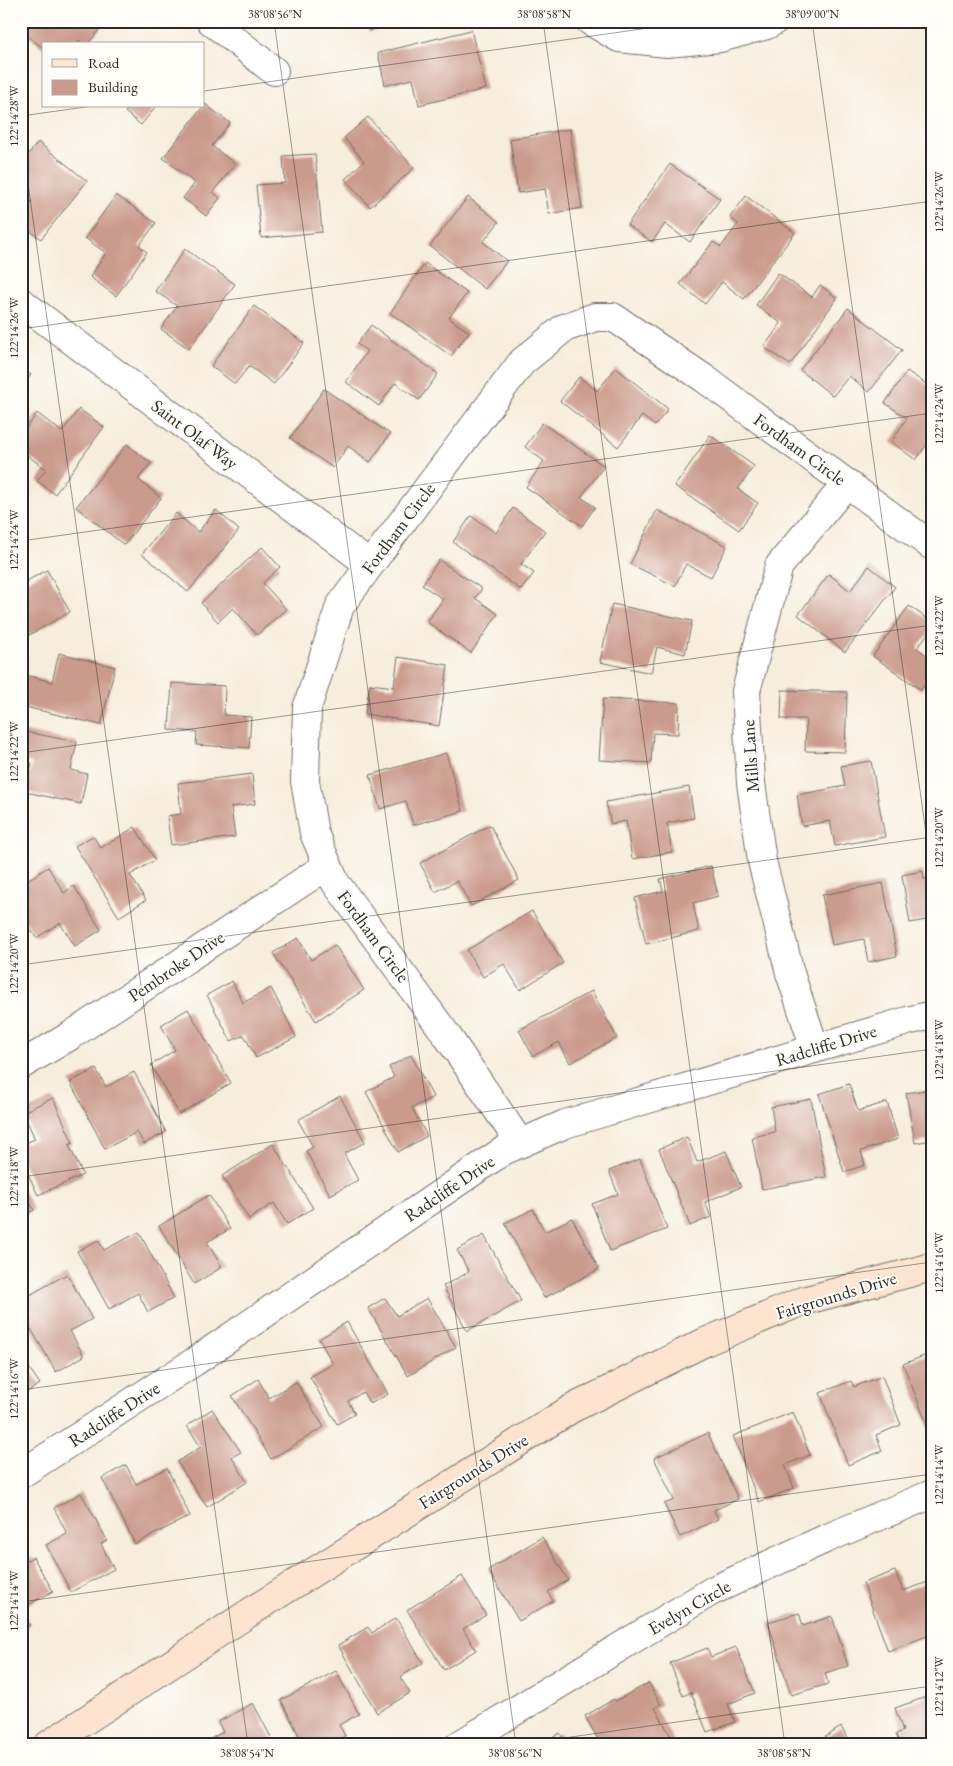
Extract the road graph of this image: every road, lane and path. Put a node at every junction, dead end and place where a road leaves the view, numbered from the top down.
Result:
1 (212, 21) edge
2 (590, 21) edge
3 (774, 21) edge
4 (274, 71) dead end
5 (21, 302) edge
6 (847, 483) junction
7 (932, 546) edge
8 (370, 565) junction
9 (328, 865) junction
10 (932, 1015) edge
11 (815, 1049) junction
12 (21, 1065) edge
13 (520, 1143) junction
14 (932, 1267) edge
15 (21, 1474) edge
16 (932, 1494) edge
17 (48, 1745) edge
18 (459, 1745) edge

1 - 4 street
2 - 3 street
5 - 8 street, Saint Olaf Way
6 - 7 street, Fordham Circle
6 - 8 street, Fordham Circle
6 - 11 street, Mills Lane
8 - 9 street, Fordham Circle
9 - 12 street, Pembroke Drive
9 - 13 street, Fordham Circle
10 - 11 street, Radcliffe Drive
11 - 13 street, Radcliffe Drive
13 - 15 street, Radcliffe Drive
14 - 17 main road, Fairgrounds Drive
16 - 18 street, Evelyn Circle

